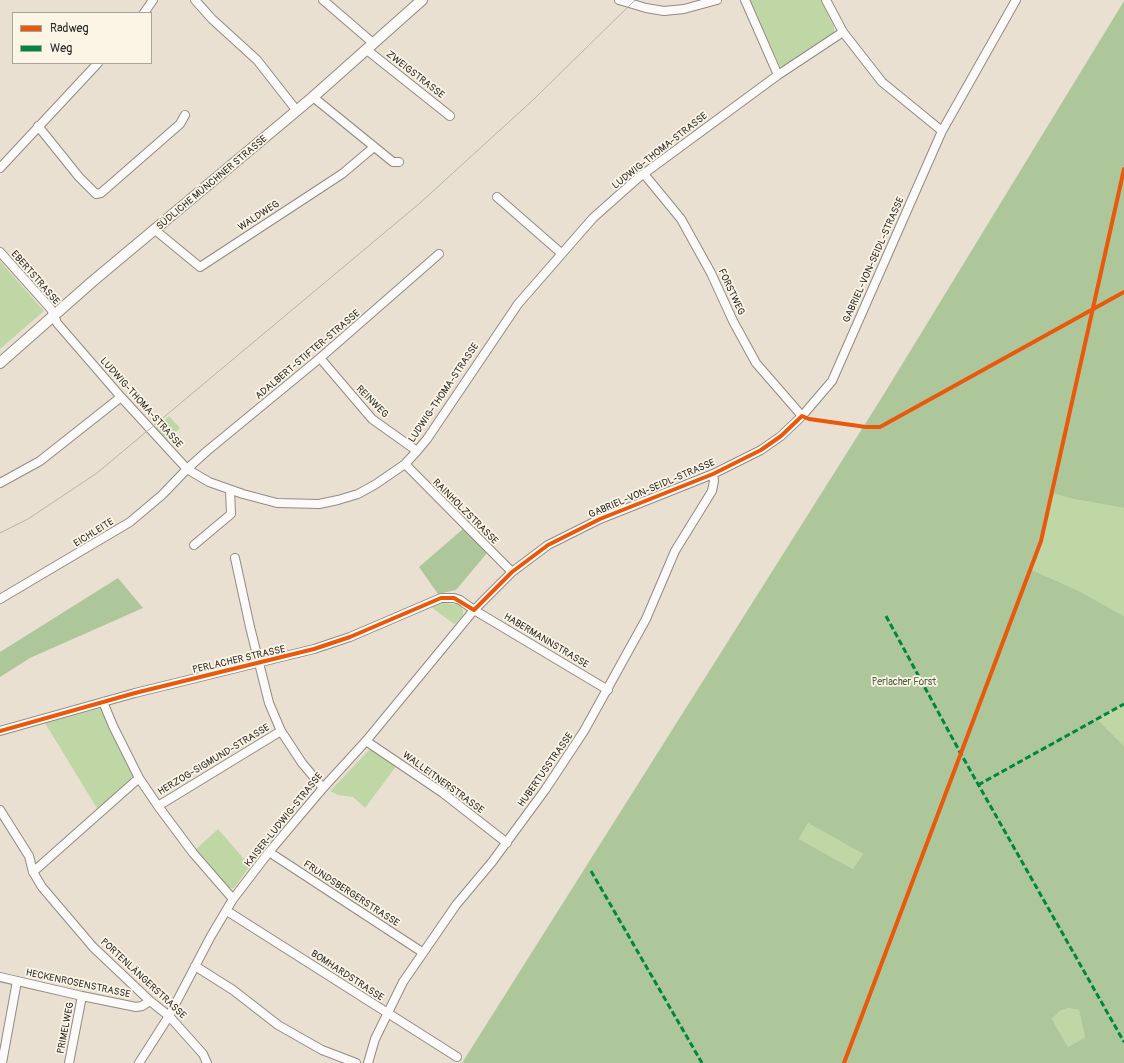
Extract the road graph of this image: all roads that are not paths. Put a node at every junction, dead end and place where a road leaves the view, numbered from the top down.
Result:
1 (153, 0) edge
2 (195, 0) edge
3 (324, 0) edge
4 (422, 0) edge
5 (619, 0) edge
6 (718, 0) edge
7 (745, 0) edge
8 (826, 0) edge
9 (1016, 0) edge
10 (145, 12) edge
11 (843, 32) junction
12 (370, 47) junction
13 (97, 64) edge
14 (778, 74) junction
15 (313, 97) junction
16 (297, 111) junction
17 (185, 115) dead end
18 (450, 116) dead end
19 (38, 126) junction
20 (942, 131) junction
21 (374, 147) junction
22 (399, 162) dead end
23 (0, 168) edge
24 (644, 174) junction
25 (497, 197) dead end
26 (155, 230) junction
27 (0, 252) edge
28 (561, 253) junction
29 (439, 254) dead end
30 (54, 317) junction
31 (320, 358) junction
32 (0, 363) edge
33 (120, 397) junction
34 (802, 416) junction
35 (417, 452) junction
36 (405, 464) junction
37 (187, 469) junction
38 (713, 474) junction
39 (0, 483) edge
40 (230, 490) junction
41 (194, 545) dead end
42 (235, 558) dead end
43 (512, 572) junction
44 (0, 600) edge
45 (474, 610) junction
46 (259, 664) junction
47 (608, 690) junction
48 (103, 702) junction
49 (0, 731) edge
50 (281, 732) junction
51 (366, 741) junction
52 (139, 778) junction
53 (322, 788) junction
54 (158, 806) junction
55 (0, 810) edge
56 (507, 843) junction
57 (270, 852) junction
58 (33, 872) junction
59 (233, 899) junction
60 (227, 911) junction
61 (422, 952) junction
62 (195, 966) junction
63 (0, 977) edge
64 (17, 981) junction
65 (82, 996) junction
66 (150, 1000) junction
67 (387, 1013) junction
68 (169, 1016) junction
69 (457, 1057) dead end
70 (2, 1063) edge
71 (69, 1063) edge
72 (139, 1063) edge
73 (207, 1063) edge
74 (356, 1063) edge
75 (368, 1063) edge

1 - 10 street
2 - 16 street
3 - 12 street, ZWEIGSTRASSE
4 - 12 main road, SÜDLICHE MÜNCHNER STRASSE
5 - 6 street
7 - 14 street
8 - 11 street
9 - 20 street, GABRIEL-VON-SEIDL-STRASSE
11 - 14 street, LUDWIG-THOMA-STRASSE
11 - 20 street
12 - 15 main road, SÜDLICHE MÜNCHNER STRASSE
12 - 18 street, ZWEIGSTRASSE
13 - 19 street
14 - 24 street, LUDWIG-THOMA-STRASSE
15 - 16 main road, SÜDLICHE MÜNCHNER STRASSE
15 - 21 street
16 - 26 main road, SÜDLICHE MÜNCHNER STRASSE
17 - 19 street
19 - 23 street
20 - 34 street, GABRIEL-VON-SEIDL-STRASSE
21 - 22 street
21 - 26 street, WALDWEG
24 - 28 street, LUDWIG-THOMA-STRASSE
24 - 34 street, FORSTWEG
25 - 28 street
26 - 30 main road, SÜDLICHE MÜNCHNER STRASSE
27 - 30 street, EBERTSTRASSE
28 - 35 street, LUDWIG-THOMA-STRASSE
29 - 31 street, ADALBERT-STIFTER-STRASSE
30 - 32 main road, SÜDLICHE MÜNCHNER STRASSE
30 - 33 street, LUDWIG-THOMA-STRASSE
31 - 35 street, REINWEG
31 - 37 street, ADALBERT-STIFTER-STRASSE
33 - 37 street, LUDWIG-THOMA-STRASSE
33 - 39 street
34 - 38 street, GABRIEL-VON-SEIDL-STRASSE
35 - 36 street, LUDWIG-THOMA-STRASSE
36 - 40 street, LUDWIG-THOMA-STRASSE
36 - 43 street, RAINHOLZSTRASSE
37 - 40 street, LUDWIG-THOMA-STRASSE
37 - 44 street, EICHLEITE
38 - 43 street, GABRIEL-VON-SEIDL-STRASSE
38 - 47 street, HUBERTUSSTRASSE
40 - 41 street
42 - 46 street
43 - 45 street, GABRIEL-VON-SEIDL-STRASSE
45 - 46 street, PERLACHER STRASSE
45 - 47 street, HABERMANNSTRASSE
45 - 51 street, KAISER-LUDWIG-STRASSE
46 - 48 street, PERLACHER STRASSE
46 - 50 street
47 - 56 street, HUBERTUSSTRASSE
48 - 49 street, PERLACHER STRASSE
48 - 52 street
50 - 53 street
50 - 54 street, HERZOG-SIGMUND-STRASSE
51 - 53 street, KAISER-LUDWIG-STRASSE
51 - 56 street, WALLEITNERSTRASSE
52 - 54 street
52 - 58 street
53 - 57 street, KAISER-LUDWIG-STRASSE
54 - 59 street
55 - 58 street, PORTENLÄNGERSTRASSE
56 - 61 street, HUBERTUSSTRASSE
57 - 59 street, KAISER-LUDWIG-STRASSE
57 - 61 street, FRUNDSBERGERSTRASSE
58 - 66 street, PORTENLÄNGERSTRASSE
59 - 60 street, KAISER-LUDWIG-STRASSE
60 - 62 street, KAISER-LUDWIG-STRASSE
60 - 67 street, BOMHARDSTRASSE
61 - 67 street, HUBERTUSSTRASSE
62 - 68 street, KAISER-LUDWIG-STRASSE
62 - 74 street
63 - 64 street, HECKENROSENSTRASSE
64 - 65 street, HECKENROSENSTRASSE
64 - 70 street
65 - 66 street, HECKENROSENSTRASSE
65 - 71 street, PRIMELWEG
66 - 68 street, PORTENLÄNGERSTRASSE
67 - 69 street, BOMHARDSTRASSE
67 - 75 street, HUBERTUSSTRASSE
68 - 72 street, KAISER-LUDWIG-STRASSE
68 - 73 street, PORTENLÄNGERSTRASSE

